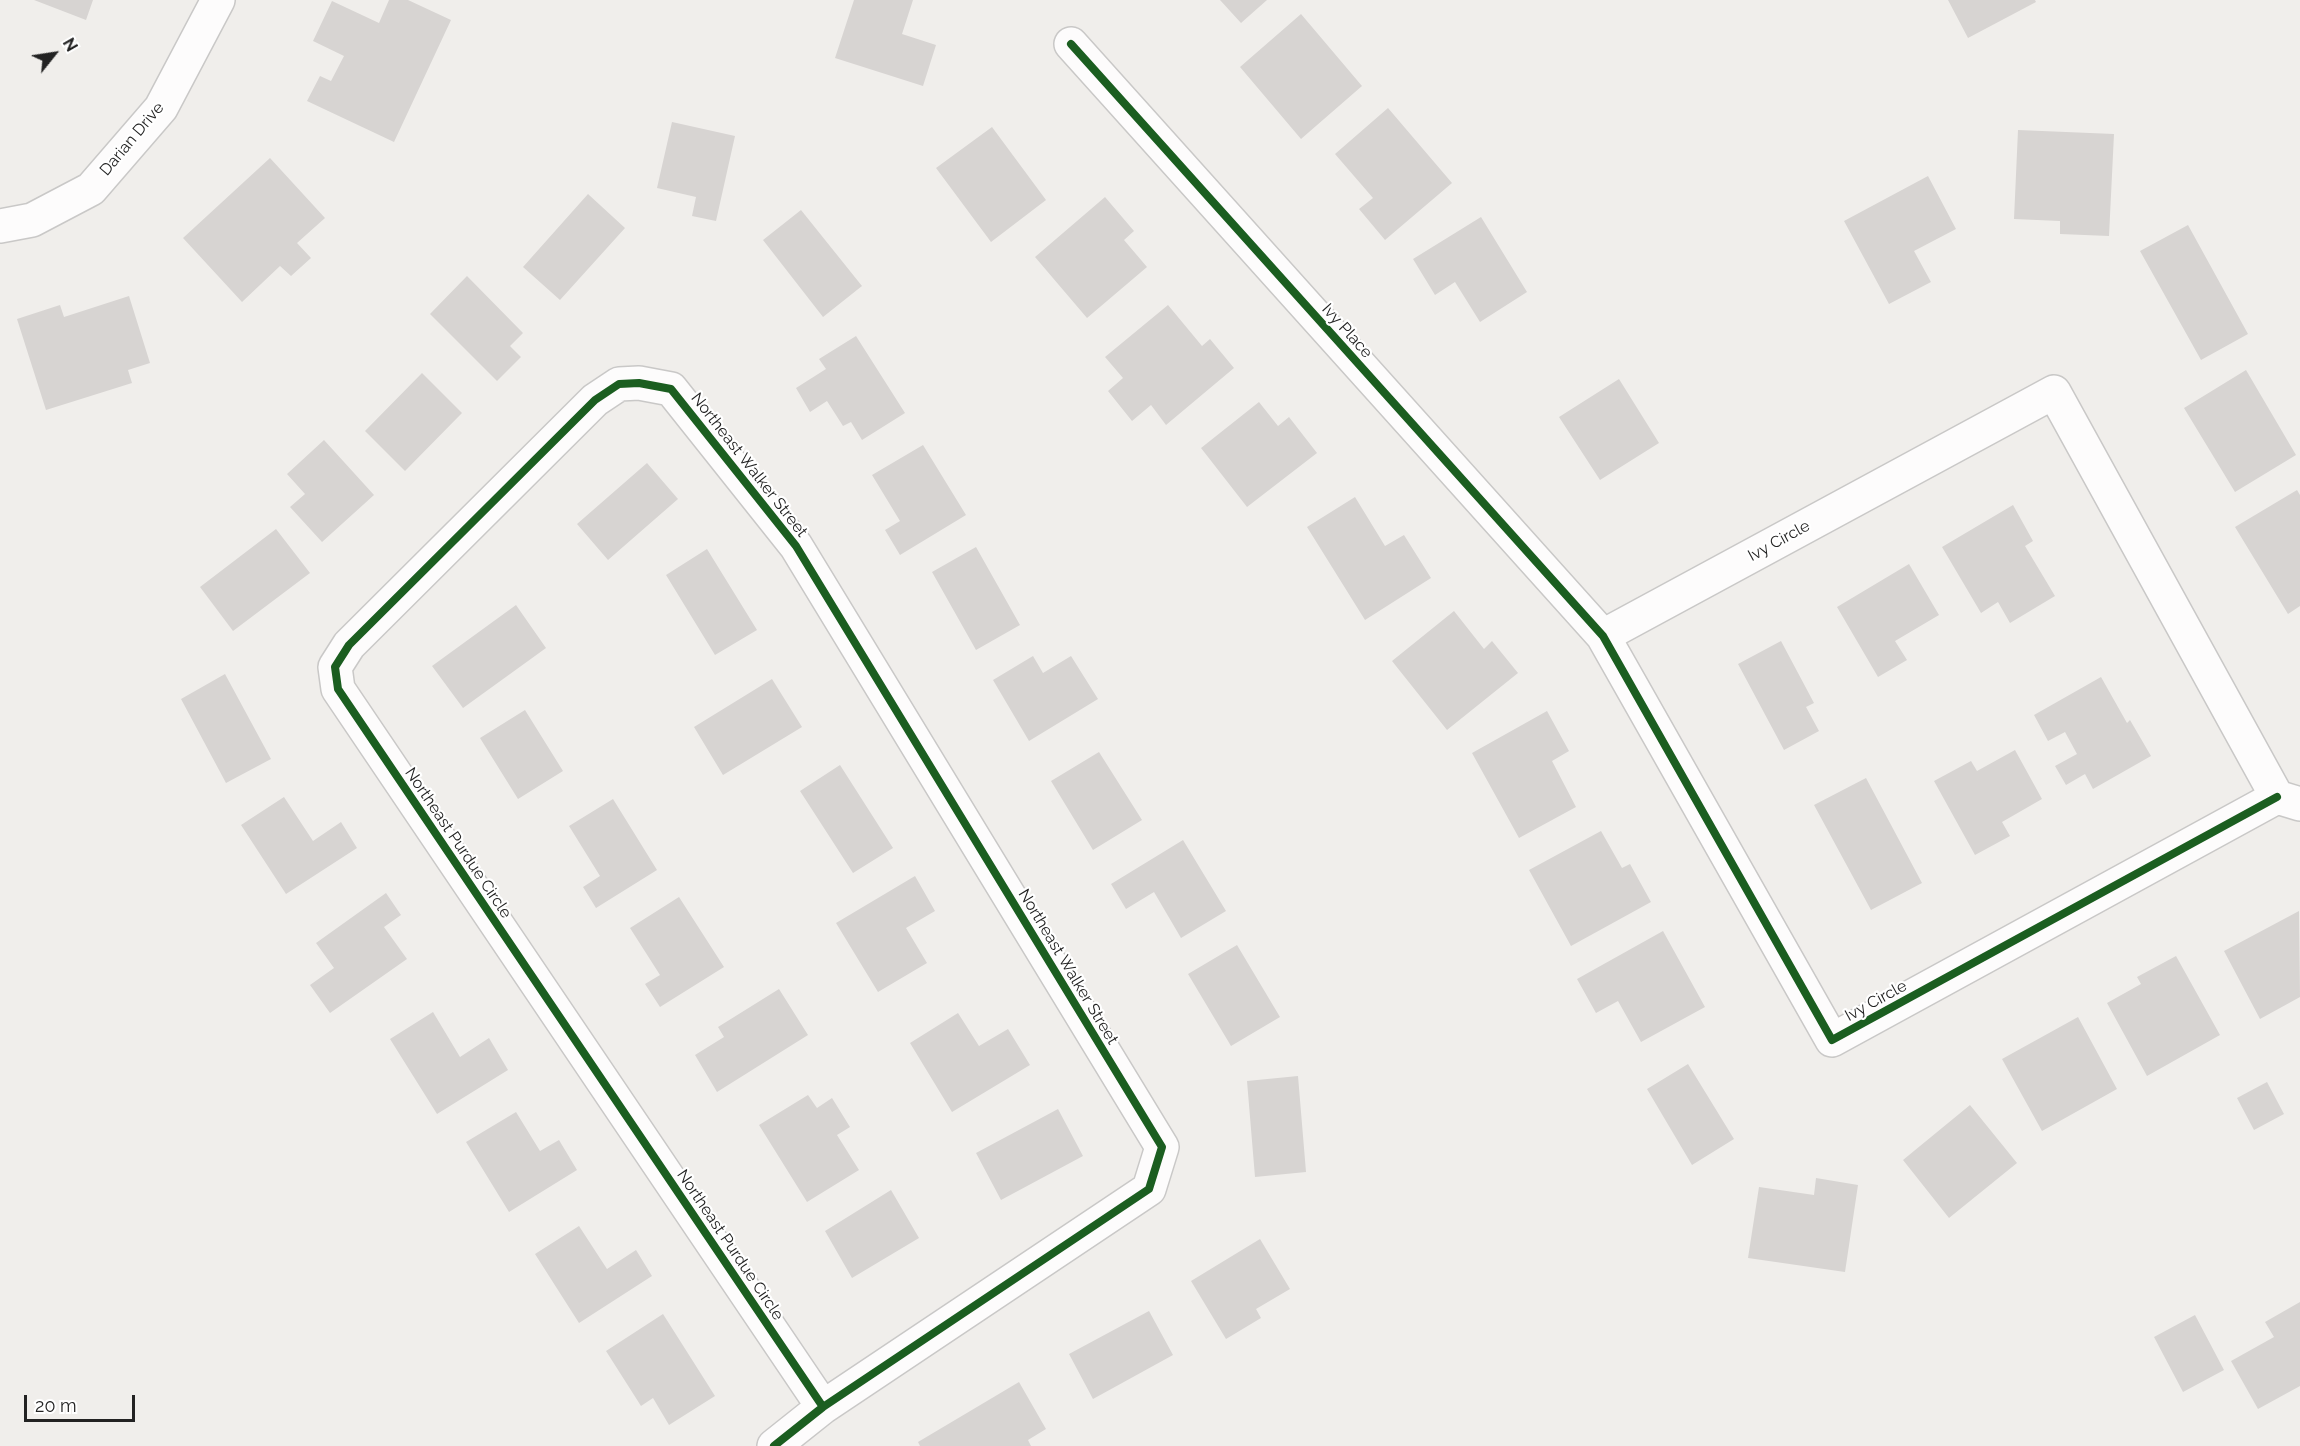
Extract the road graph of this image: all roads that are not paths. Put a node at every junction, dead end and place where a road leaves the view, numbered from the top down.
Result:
1 (218, 0) edge
2 (1071, 44) dead end
3 (0, 226) edge
4 (671, 389) joint
5 (1603, 636) junction
6 (2288, 800) edge
7 (823, 1407) junction
8 (774, 1446) edge

1 - 3 street, Darian Drive
2 - 5 street, Ivy Place
4 - 7 street, Northeast Walker Street
4 - 7 street, Northeast Purdue Circle
5 - 6 street, Ivy Circle
5 - 6 street, Ivy Circle
7 - 8 street, Northeast Walker Street

